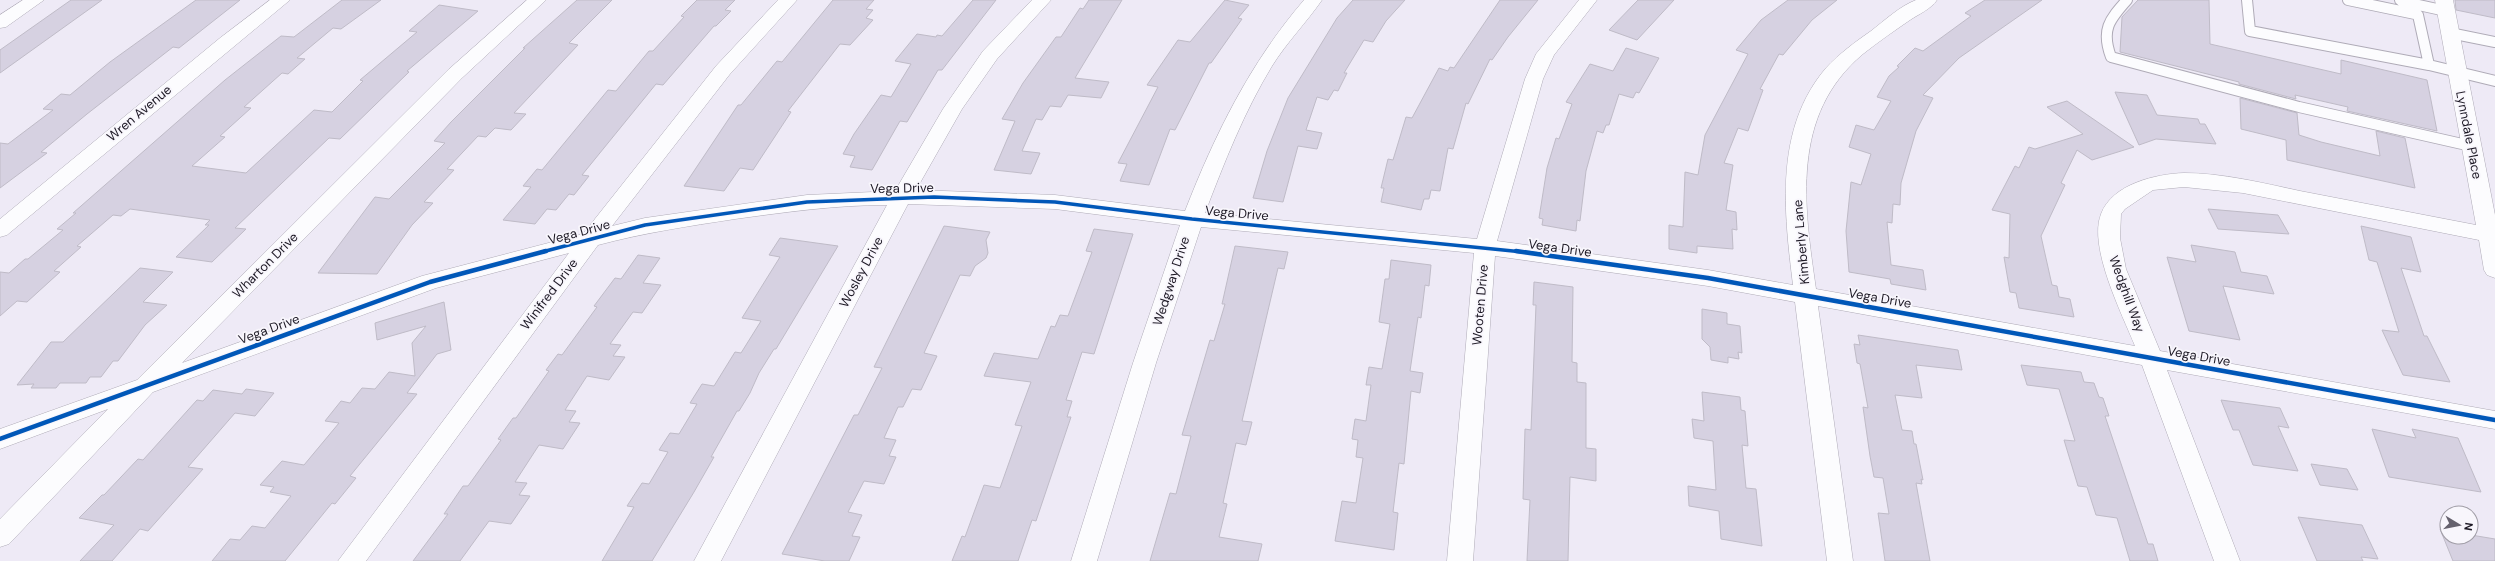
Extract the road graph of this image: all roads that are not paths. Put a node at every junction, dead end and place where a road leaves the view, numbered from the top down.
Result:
1 (35, 0) edge
2 (281, 0) edge
3 (537, 0) edge
4 (788, 0) edge
5 (1042, 0) edge
6 (1312, 0) edge
7 (1588, 0) edge
8 (1928, 0) edge
9 (2127, 0) edge
10 (2247, 0) edge
11 (2348, 0) edge
12 (2399, 0) edge
13 (2445, 5) edge
14 (2418, 15) junction
15 (0, 23) edge
16 (2450, 33) junction
17 (2495, 42) edge
18 (2429, 65) junction
19 (2458, 72) junction
20 (2495, 81) edge
21 (2471, 146) junction
22 (901, 198) junction
23 (1192, 218) junction
24 (0, 230) edge
25 (2488, 235) junction
26 (590, 240) junction
27 (1485, 247) junction
28 (2495, 270) edge
29 (1805, 294) junction
30 (2151, 357) junction
31 (147, 384) junction
32 (2495, 420) edge
33 (0, 439) edge
34 (0, 536) edge
35 (351, 561) edge
36 (707, 561) edge
37 (1084, 561) edge
38 (1460, 561) edge
39 (1840, 561) edge
40 (2227, 561) edge

1 - 15 street
2 - 24 street, Wren Avenue
3 - 31 street, Wharton Drive
4 - 26 street, Winifred Drive
5 - 22 street, Wosley Drive
6 - 23 street, Wedgway Drive
7 - 27 street, Wooten Drive
8 - 29 street, Kimberly Lane
9 - 21 lane
10 - 18 lane
11 - 14 lane
12 - 13 lane
12 - 14 lane
13 - 16 street, Lynndale Place
14 - 18 lane
16 - 17 lane
16 - 19 street, Lynndale Place
18 - 19 lane
19 - 20 lane
19 - 21 street, Lynndale Place
21 - 25 street, Lynndale Place
22 - 23 street, Vega Drive
22 - 26 street, Vega Drive
22 - 36 street, Wosley Drive
23 - 27 street, Vega Drive
23 - 37 street, Wedgway Drive
25 - 28 street, Lynndale Place
25 - 30 street, Wedghill Way
26 - 31 street, Vega Drive
26 - 35 street, Winifred Drive
27 - 29 street, Vega Drive
27 - 38 street, Wooten Drive
29 - 30 street, Vega Drive
29 - 39 street, Kimberly Lane
30 - 32 street, Vega Drive
30 - 40 street, Wedghill Way
31 - 33 street, Vega Drive
31 - 34 street, Wharton Drive

